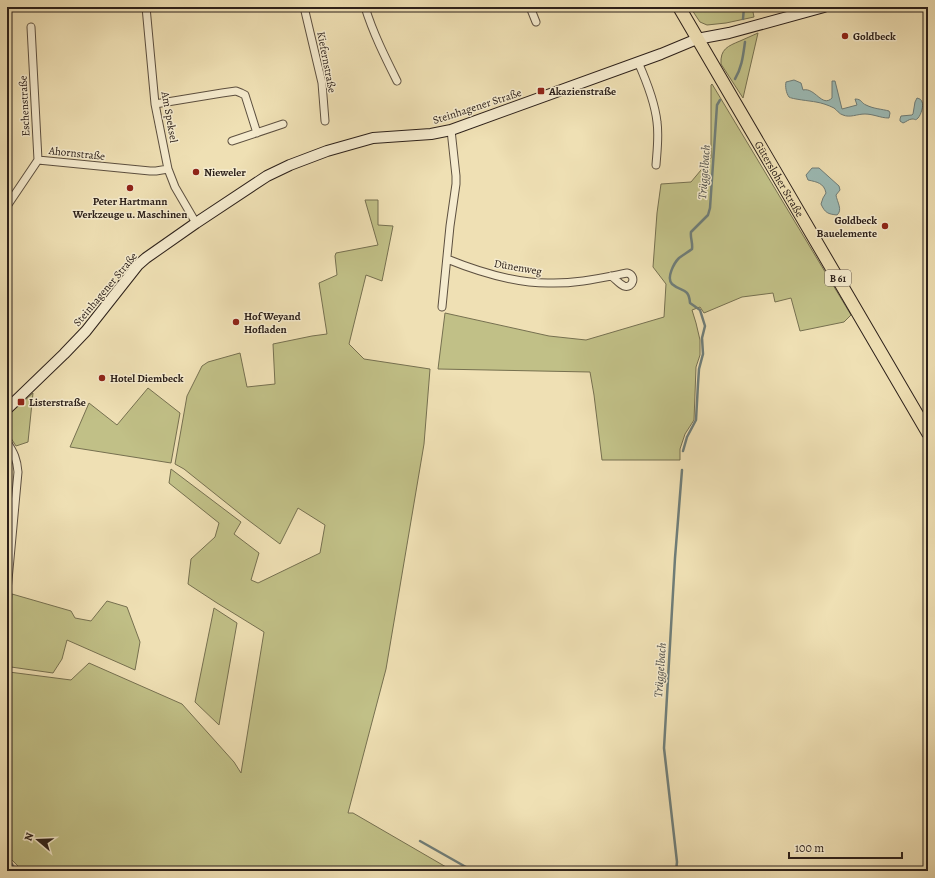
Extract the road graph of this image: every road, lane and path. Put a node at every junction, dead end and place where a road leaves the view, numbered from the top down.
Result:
1 (146, 7) edge
2 (304, 7) edge
3 (365, 7) edge
4 (530, 7) edge
5 (679, 7) edge
6 (824, 7) edge
7 (536, 22) dead end
8 (31, 28) dead end
9 (697, 39) junction
10 (638, 62) junction
11 (397, 81) dead end
12 (155, 104) junction
13 (325, 121) dead end
14 (283, 124) dead end
15 (451, 130) junction
16 (256, 132) junction
17 (232, 141) dead end
18 (38, 160) junction
19 (656, 165) dead end
20 (168, 169) junction
21 (7, 206) edge
22 (196, 223) junction
23 (447, 258) junction
24 (611, 276) dead end
25 (442, 308) dead end
26 (7, 409) edge
27 (928, 433) edge
28 (7, 442) edge
29 (7, 591) edge

1 - 12 street, Am Speksel
2 - 13 street, Kiefernstraße
3 - 11 street
4 - 7 street
5 - 9 main road, Gütersloher Straße / B 61
6 - 9 main road, Steinhagener Straße
8 - 18 street, Eschenstraße
9 - 10 main road, Steinhagener Straße
9 - 27 main road, Gütersloher Straße / B 61
10 - 15 main road, Steinhagener Straße
10 - 19 street
12 - 16 street
12 - 20 street, Am Speksel
14 - 16 street
15 - 22 main road, Steinhagener Straße
15 - 23 street
16 - 17 street
18 - 20 street, Ahornstraße
18 - 21 street, Ahornstraße
20 - 22 street, Am Speksel
22 - 26 main road, Steinhagener Straße
23 - 24 street, Dünenweg
23 - 25 street
28 - 29 street

